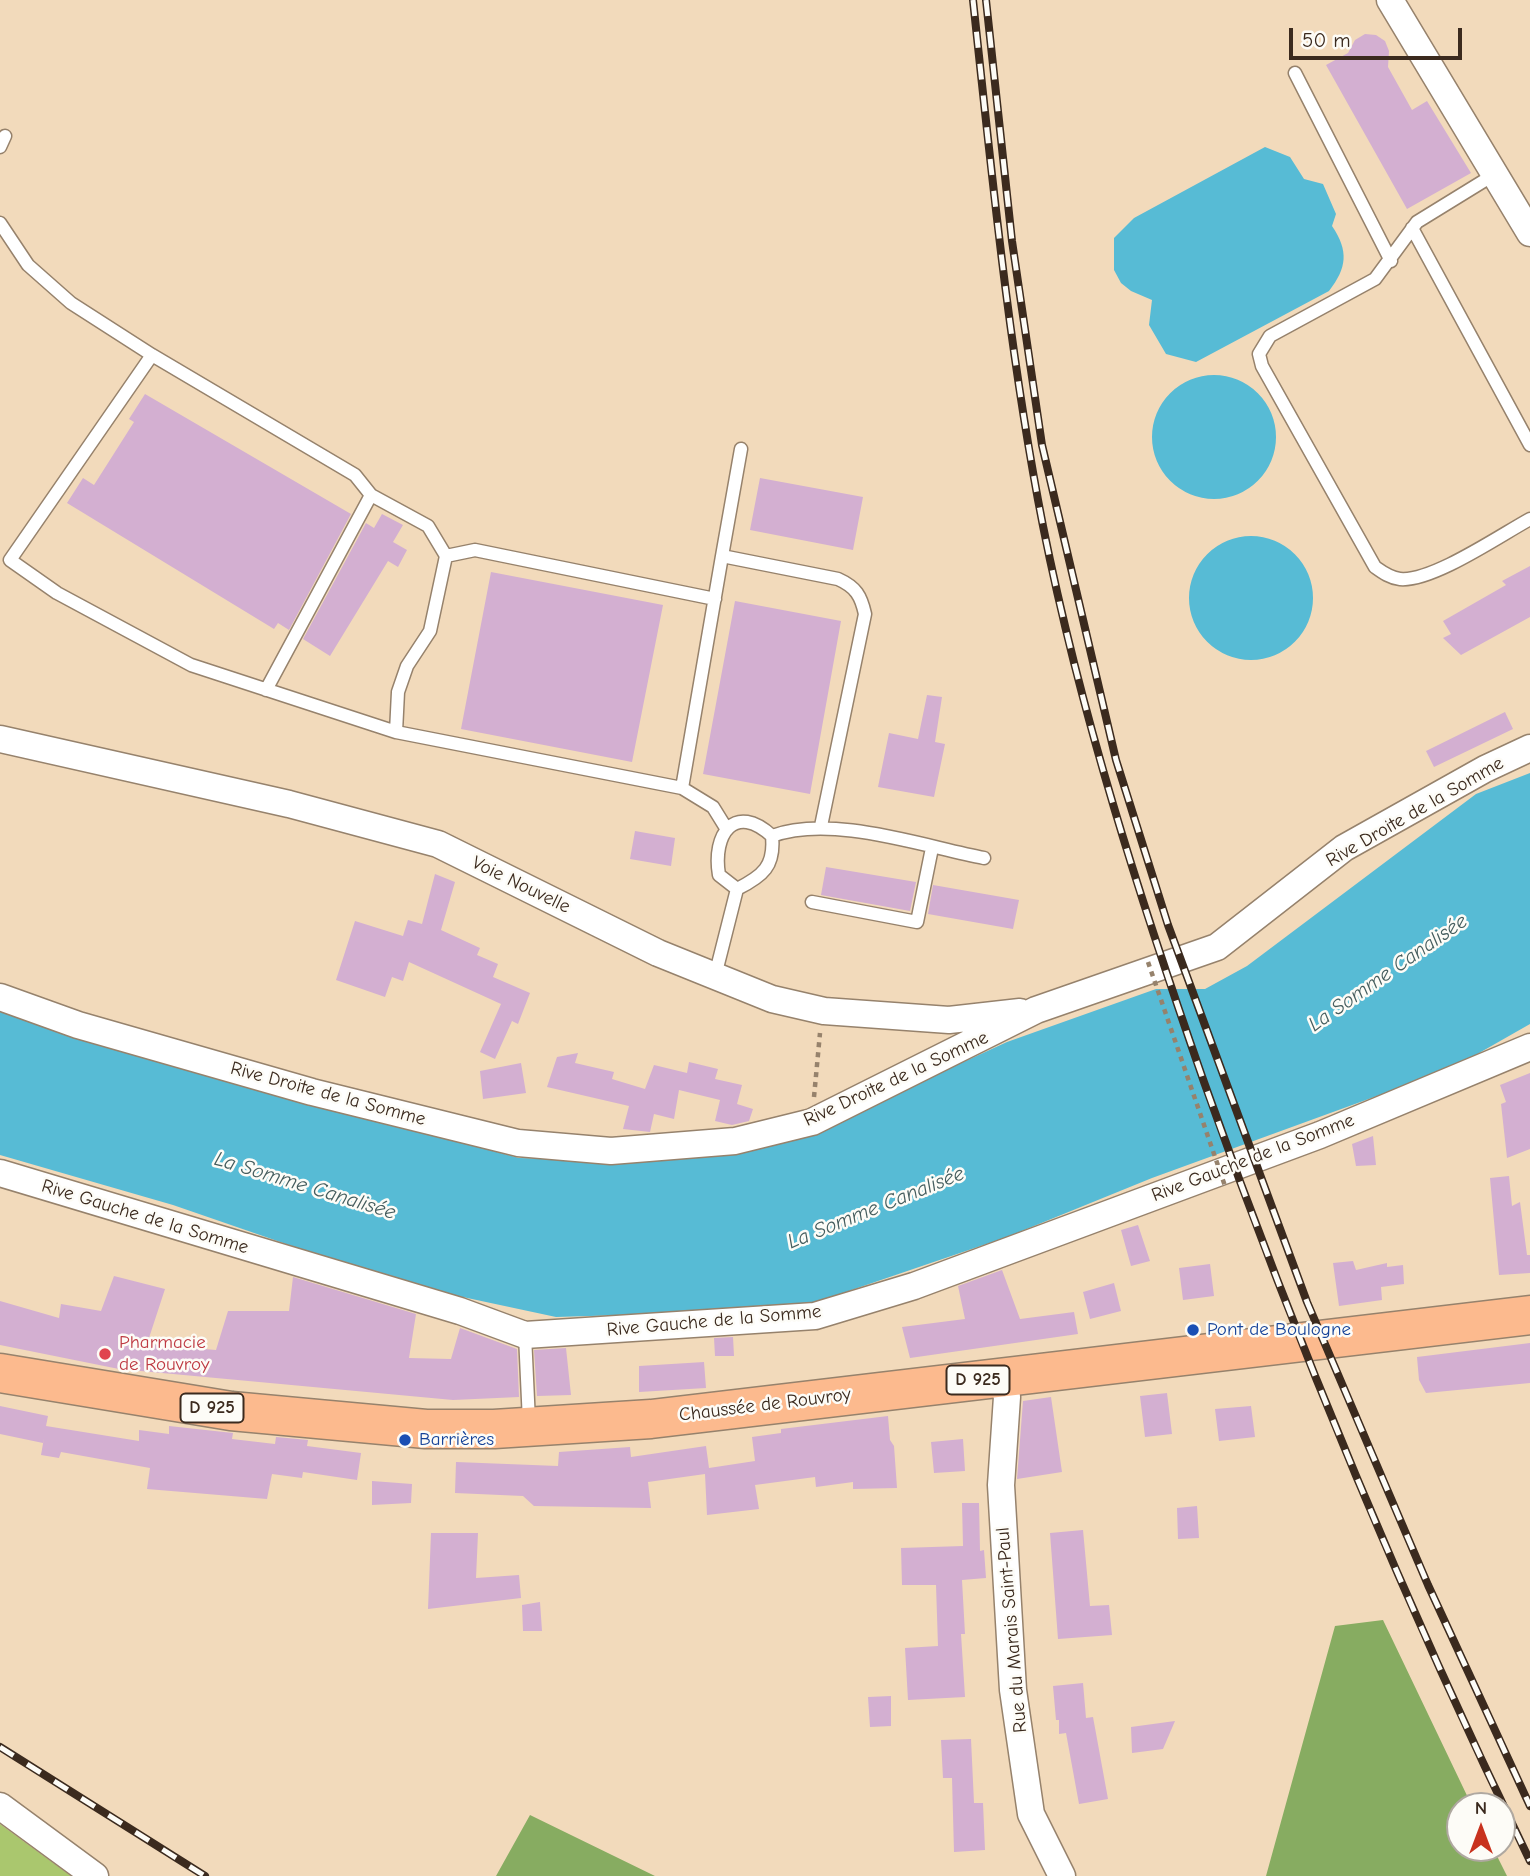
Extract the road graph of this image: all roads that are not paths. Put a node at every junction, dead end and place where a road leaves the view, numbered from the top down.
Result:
1 (1390, 0) edge
2 (1295, 73) dead end
3 (1495, 174) junction
4 (0, 223) edge
5 (1412, 228) junction
6 (1530, 233) edge
7 (1391, 261) junction
8 (152, 355) junction
9 (1530, 445) edge
10 (741, 449) dead end
11 (371, 495) junction
12 (1530, 519) edge
13 (446, 555) junction
14 (722, 556) junction
15 (715, 599) junction
16 (265, 690) junction
17 (396, 732) junction
18 (0, 739) edge
19 (1530, 748) edge
20 (682, 788) junction
21 (821, 827) junction
22 (726, 828) junction
23 (772, 836) junction
24 (932, 848) junction
25 (984, 858) dead end
26 (737, 888) junction
27 (812, 902) dead end
28 (715, 976) junction
29 (0, 997) edge
30 (1036, 1010) junction
31 (1530, 1047) edge
32 (0, 1173) edge
33 (1530, 1315) edge
34 (525, 1335) junction
35 (0, 1373) edge
36 (1001, 1377) junction
37 (529, 1425) junction
38 (0, 1806) edge
39 (95, 1876) edge
40 (1062, 1876) edge

1 - 3 street
2 - 7 lane
3 - 5 lane
3 - 6 street
4 - 8 lane
5 - 7 lane
5 - 9 lane
7 - 12 lane
8 - 11 lane
8 - 16 lane
10 - 14 lane
11 - 13 lane
11 - 16 lane
13 - 15 lane
13 - 17 lane
14 - 15 lane
14 - 21 lane
15 - 20 lane
16 - 17 lane
17 - 20 lane
18 - 28 street, Voie Nouvelle
19 - 30 street, Rive Droite de la Somme
20 - 22 lane
21 - 23 lane
21 - 24 lane
22 - 23 lane
22 - 26 lane
23 - 26 lane
24 - 25 lane
24 - 27 lane
26 - 28 lane
28 - 30 street, Voie Nouvelle
29 - 30 street, Rive Droite de la Somme
31 - 34 street, Rive Gauche de la Somme
32 - 34 street, Rive Gauche de la Somme
33 - 36 main road, Chaussée de Rouvroy / D 925
34 - 37 lane
35 - 37 main road, Chaussée de Rouvroy / D 925
36 - 37 main road, Chaussée de Rouvroy / D 925
36 - 40 street, Rue du Marais Saint-Paul
38 - 39 street

